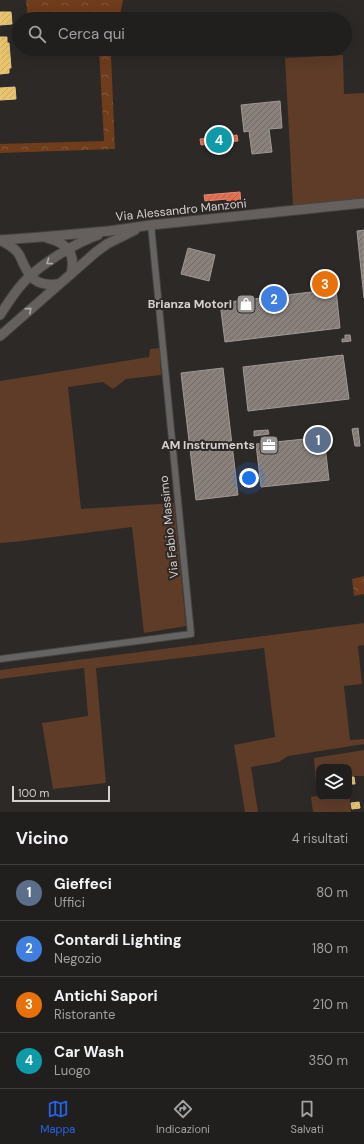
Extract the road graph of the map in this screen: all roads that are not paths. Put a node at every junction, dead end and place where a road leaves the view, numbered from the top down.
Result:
1 (364, 203) edge
2 (147, 225) junction
3 (109, 231) junction
4 (41, 237) junction
5 (0, 240) edge
6 (68, 249) junction
7 (70, 274) junction
8 (30, 276) junction
9 (58, 284) junction
10 (0, 315) edge
11 (0, 336) edge
12 (0, 659) edge

1 - 2 main road, Via Alessandro Manzoni
2 - 3 main road, Via Alessandro Manzoni
2 - 7 main road
2 - 12 street, Via Fabio Massimo
3 - 4 main road, Via Alessandro Manzoni
3 - 6 main road
4 - 5 main road, Via Alessandro Manzoni
4 - 6 main road
5 - 8 main road, Via Alessandro Manzoni
6 - 7 main road
6 -> 8 main road
7 - 9 main road
8 - 9 main road
8 - 10 main road
11 -> 9 main road

